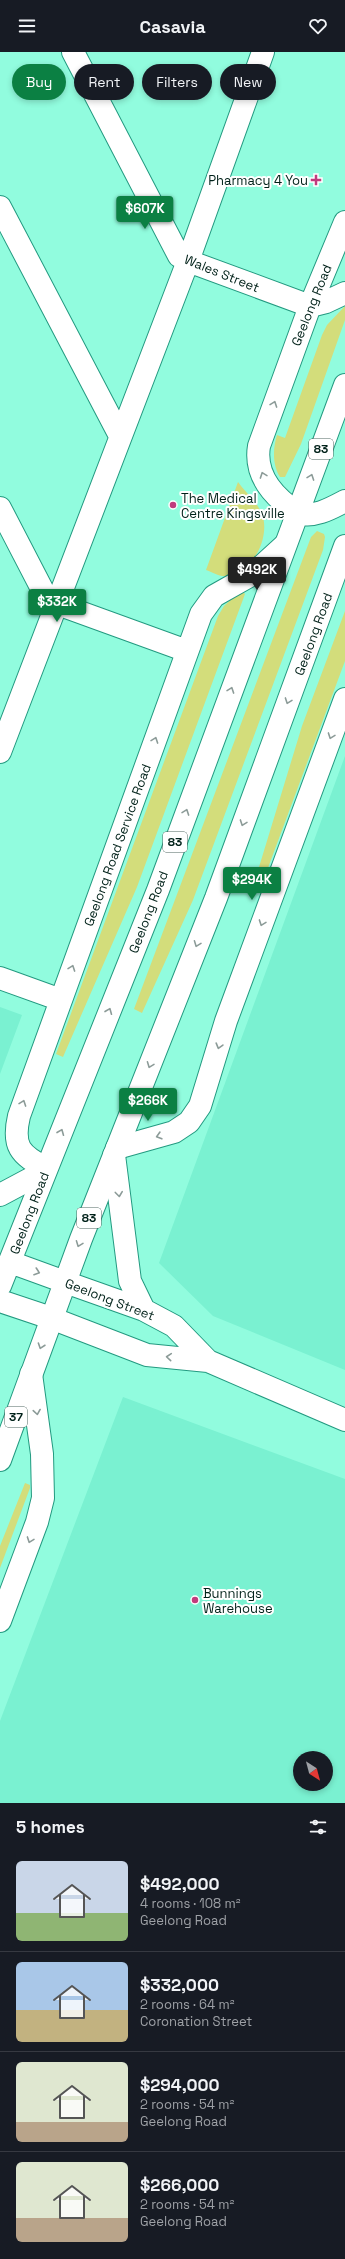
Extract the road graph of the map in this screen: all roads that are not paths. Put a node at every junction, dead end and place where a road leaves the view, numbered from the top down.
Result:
1 (73, 52) edge
2 (263, 52) edge
3 (0, 207) edge
4 (345, 222) edge
5 (188, 261) junction
6 (345, 293) edge
7 (310, 306) junction
8 (345, 385) edge
9 (120, 436) junction
10 (345, 501) edge
11 (0, 508) edge
12 (298, 513) junction
13 (285, 545) junction
14 (345, 546) edge
15 (57, 606) junction
16 (187, 651) junction
17 (345, 699) edge
18 (0, 752) edge
19 (0, 978) edge
20 (61, 1000) junction
21 (116, 1152) junction
22 (46, 1170) junction
23 (0, 1195) edge
24 (5, 1261) edge
25 (65, 1282) junction
26 (0, 1286) edge
27 (0, 1301) edge
28 (144, 1310) junction
29 (51, 1318) junction
30 (208, 1361) junction
31 (31, 1374) junction
32 (345, 1420) edge
33 (0, 1460) edge
34 (0, 1621) edge

1 - 5 main road, Wales Street
2 - 5 main road
3 - 9 main road
4 - 7 main road, Geelong Road
5 - 7 main road, Wales Street
5 - 9 main road
6 - 7 main road
12 -> 7 main road, Geelong Road
12 -> 8 main road, Geelong Road / 83
9 - 15 main road
10 - 12 main road
11 - 15 main road
12 - 13 main road, Geelong Road / 83
13 - 16 main road, Geelong Road Service Road
22 -> 13 main road, Geelong Road / 83
14 -> 21 main road, Geelong Road / 83
15 - 16 main road
15 - 18 main road
20 -> 16 main road, Geelong Road Service Road
17 -> 21 main road
19 - 20 main road
22 -> 20 main road, Geelong Road Service Road
21 -> 25 main road, Geelong Road / 83
21 -> 28 main road
22 - 23 main road
22 - 24 main road, Geelong Road / 83
24 -> 25 main road, Geelong Street
24 - 26 main road, Geelong Road / 83
25 - 28 main road, Geelong Street
25 - 29 main road, Geelong Road / 37
27 - 29 main road, Geelong Street
28 - 30 main road, Geelong Street
30 -> 29 main road, Geelong Street
29 -> 31 main road, Geelong Road / 37
30 - 32 main road, Geelong Street
31 - 33 main road, Geelong Road / 37
31 -> 34 main road, Geelong Road

